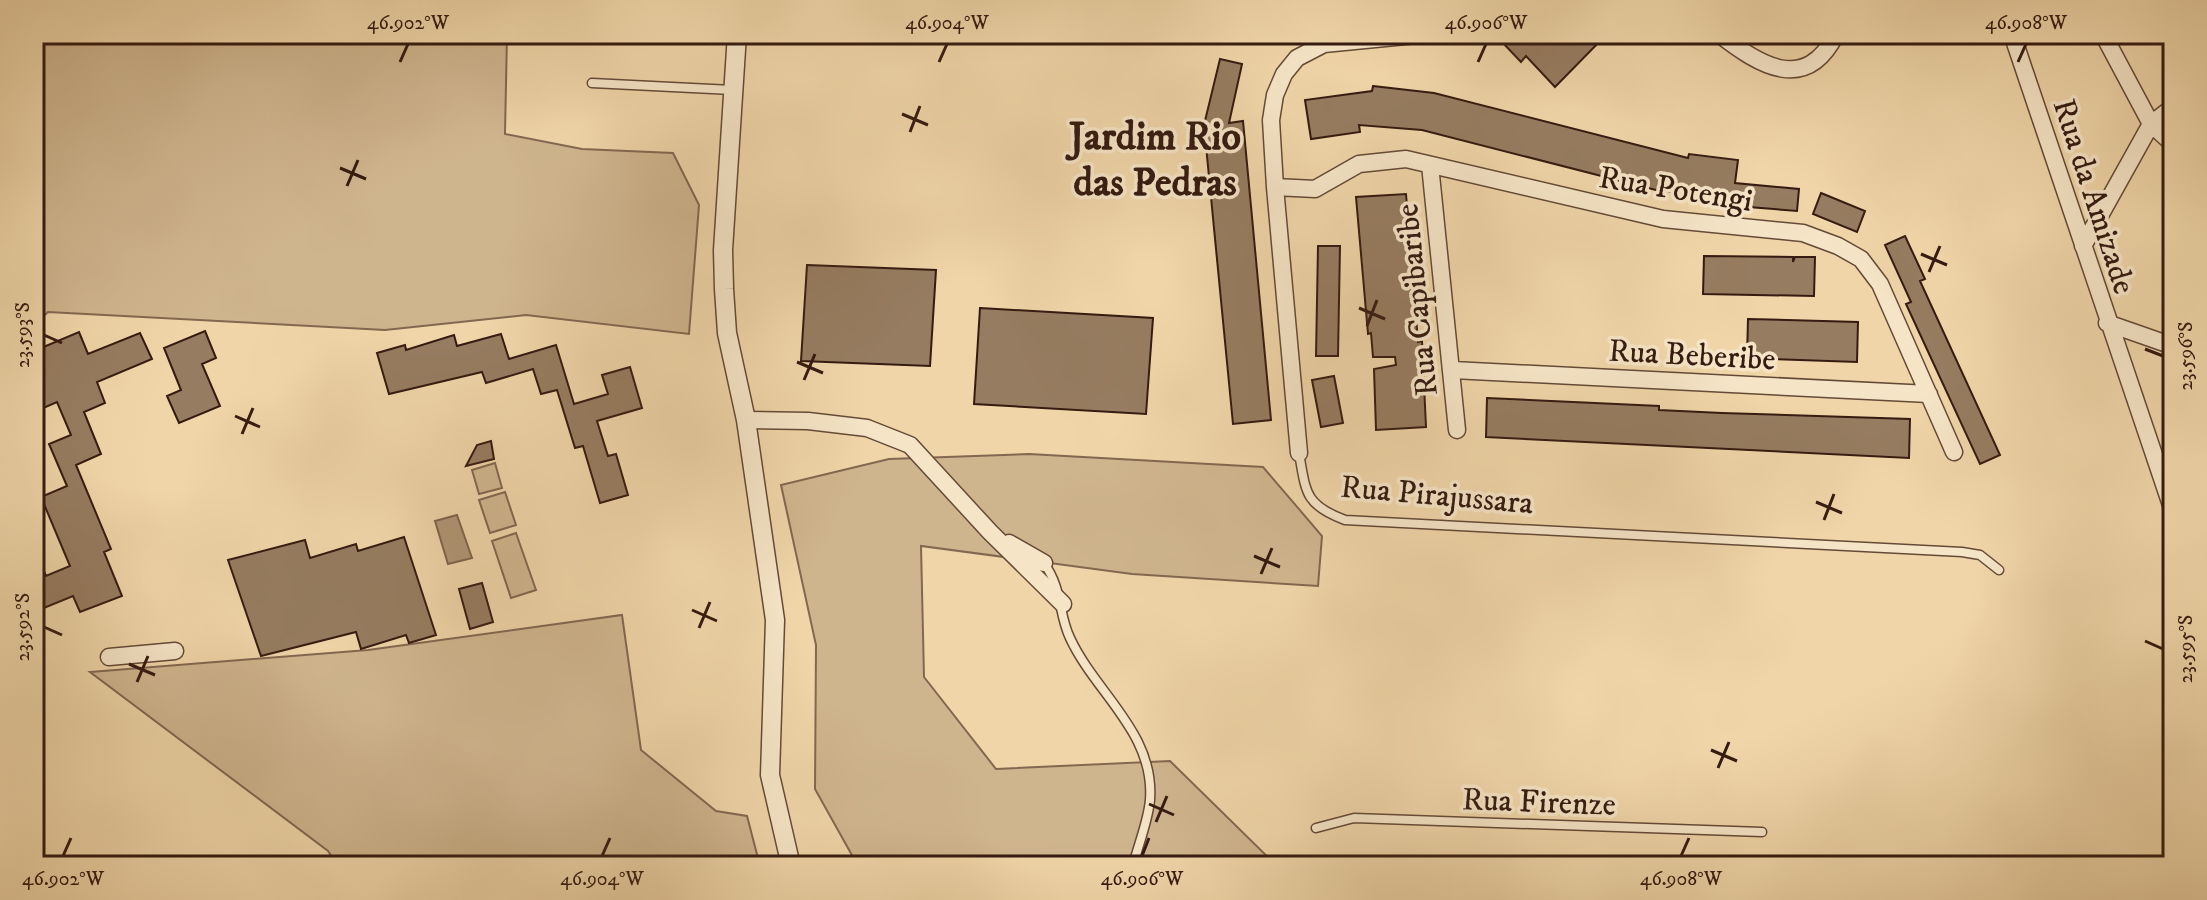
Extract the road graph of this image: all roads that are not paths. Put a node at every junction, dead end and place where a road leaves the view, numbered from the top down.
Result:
1 (737, 34) edge
2 (1426, 34) edge
3 (1719, 34) edge
4 (1836, 34) edge
5 (2012, 34) edge
6 (2103, 34) edge
7 (592, 83) dead end
8 (733, 90) junction
9 (2173, 107) edge
10 (2151, 124) junction
11 (2173, 144) edge
12 (1430, 165) junction
13 (1275, 187) junction
14 (2083, 246) junction
15 (2107, 323) junction
16 (2173, 346) edge
17 (1453, 370) junction
18 (1929, 394) junction
19 (746, 420) junction
20 (1457, 430) dead end
21 (1954, 452) dead end
22 (1299, 453) joint
23 (2173, 511) edge
24 (990, 532) junction
25 (1044, 563) joint
26 (1999, 570) dead end
27 (1063, 604) junction
28 (175, 651) dead end
29 (109, 657) dead end
30 (1316, 828) dead end
31 (1762, 832) dead end
32 (791, 866) edge
33 (1133, 866) edge

1 - 8 street
2 - 13 street, Rua Pirajussara
3 - 4 street
5 - 14 street, Rua da Amizade
6 - 10 street
7 - 8 lane
8 - 19 street
9 - 10 street
10 - 11 street
10 - 14 street
12 - 13 street, Rua Potengi
12 - 17 street, Rua Capibaribe
12 - 18 street, Rua Potengi
13 - 22 street, Rua Pirajussara
14 - 15 street, Rua da Amizade
15 - 16 street
15 - 23 street, Rua da Amizade
17 - 18 street, Rua Beberibe
17 - 20 street, Rua Capibaribe
18 - 21 street, Rua Potengi
19 - 24 street
19 - 32 street
22 - 26 lane, Rua Pirajussara
24 - 25 street
24 - 27 street
25 - 27 lane
27 - 33 lane
28 - 29 street
30 - 31 lane, Rua Firenze

